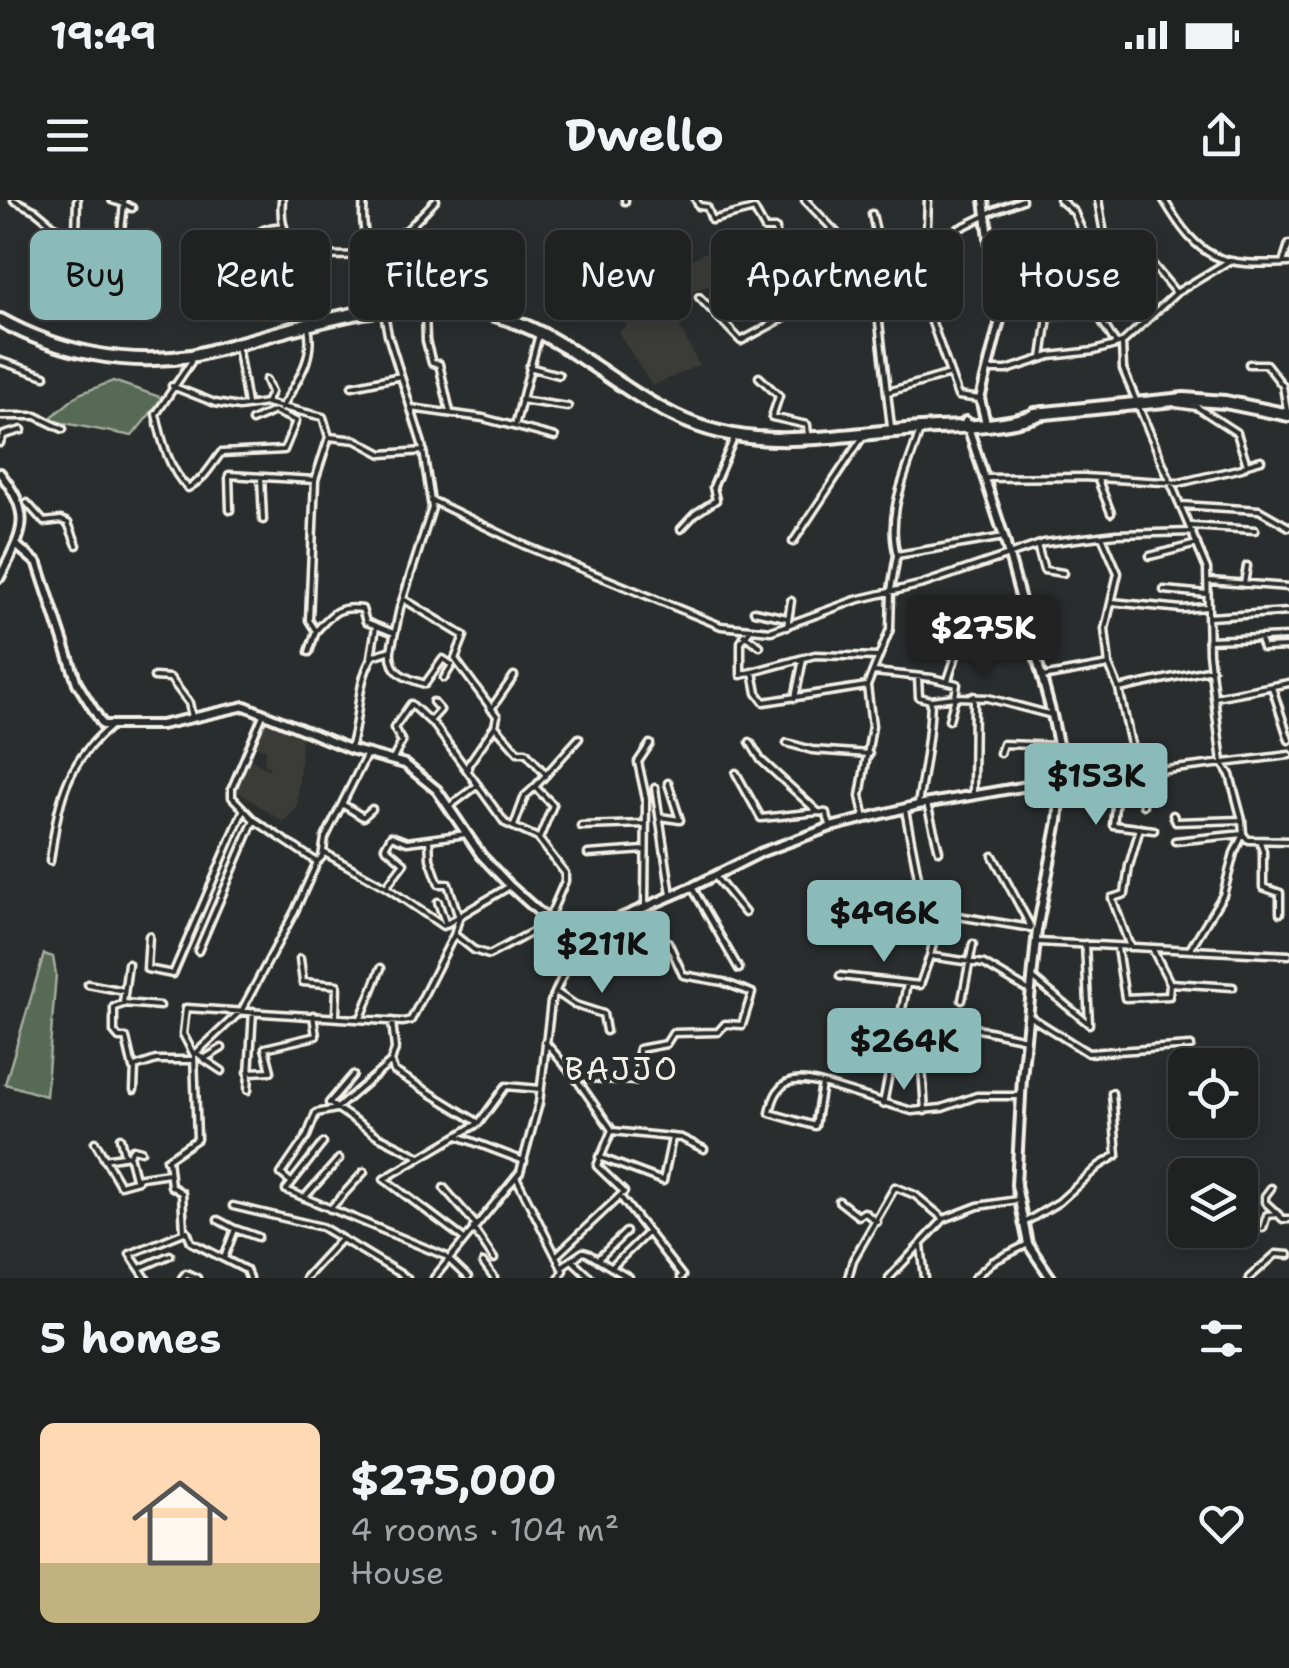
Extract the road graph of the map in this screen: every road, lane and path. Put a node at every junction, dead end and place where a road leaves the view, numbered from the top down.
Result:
1 (14, 200) edge
2 (37, 200) edge
3 (77, 200) edge
4 (112, 200) edge
5 (282, 200) edge
6 (364, 200) edge
7 (436, 200) edge
8 (696, 200) edge
9 (805, 200) edge
10 (928, 200) edge
11 (984, 200) edge
12 (1022, 200) edge
13 (1060, 200) edge
14 (1098, 200) edge
15 (1164, 200) edge
16 (124, 202) edge
17 (132, 208) dead end
18 (36, 210) junction
19 (872, 214) dead end
20 (986, 214) junction
21 (283, 227) junction
22 (121, 230) edge
23 (262, 230) edge
24 (366, 230) edge
25 (406, 230) edge
26 (776, 230) edge
27 (834, 230) edge
28 (875, 230) edge
29 (927, 230) edge
30 (953, 230) edge
31 (988, 230) edge
32 (1082, 230) edge
33 (1289, 244) edge
34 (350, 255) edge
35 (1229, 261) junction
36 (1286, 263) edge
37 (1156, 269) edge
38 (1176, 293) junction
39 (699, 298) dead end
40 (711, 311) edge
41 (350, 316) edge
42 (0, 320) edge
43 (387, 320) edge
44 (426, 320) edge
45 (507, 320) edge
46 (720, 320) edge
47 (783, 320) edge
48 (879, 320) edge
49 (931, 320) edge
50 (999, 320) edge
51 (1048, 320) edge
52 (1103, 320) edge
53 (1146, 322) junction
54 (308, 327) junction
55 (540, 330) junction
56 (1119, 343) junction
57 (236, 345) junction
58 (191, 356) junction
59 (1042, 358) junction
60 (0, 361) edge
61 (1249, 364) dead end
62 (529, 367) junction
63 (989, 370) junction
64 (950, 374) junction
65 (45, 376) dead end
66 (400, 376) junction
67 (558, 376) dead end
68 (759, 377) dead end
69 (266, 380) dead end
70 (172, 386) junction
71 (352, 386) dead end
72 (888, 392) junction
73 (980, 399) junction
74 (521, 400) junction
75 (1175, 400) junction
76 (1138, 402) junction
77 (266, 404) junction
78 (246, 406) junction
79 (568, 407) dead end
80 (281, 408) junction
81 (411, 408) junction
82 (450, 412) junction
83 (1289, 414) edge
84 (0, 416) edge
85 (985, 421) junction
86 (252, 422) dead end
87 (967, 423) junction
88 (515, 426) junction
89 (22, 430) dead end
90 (63, 430) dead end
91 (915, 430) junction
92 (892, 432) junction
93 (864, 434) junction
94 (329, 436) junction
95 (735, 436) junction
96 (556, 437) dead end
97 (808, 441) junction
98 (0, 444) edge
99 (424, 452) junction
100 (1261, 460) dead end
101 (1246, 464) junction
102 (0, 473) edge
103 (261, 477) junction
104 (984, 478) junction
105 (314, 480) junction
106 (1098, 480) junction
107 (1170, 483) junction
108 (431, 500) junction
109 (27, 503) dead end
110 (1181, 506) junction
111 (230, 510) dead end
112 (1112, 513) dead end
113 (264, 520) dead end
114 (1289, 527) edge
115 (681, 529) dead end
116 (1192, 529) junction
117 (1255, 530) dead end
118 (1102, 536) junction
119 (1004, 537) junction
120 (792, 542) dead end
121 (1198, 544) junction
122 (16, 545) junction
123 (77, 545) dead end
124 (1037, 545) junction
125 (1008, 554) junction
126 (897, 555) junction
127 (1150, 556) dead end
128 (1248, 566) dead end
129 (1062, 573) dead end
130 (0, 577) edge
131 (1207, 581) junction
132 (1244, 584) junction
133 (1289, 587) edge
134 (891, 590) junction
135 (1164, 590) dead end
136 (1208, 594) junction
137 (403, 600) junction
138 (791, 600) dead end
139 (1112, 602) junction
140 (1208, 606) junction
141 (1022, 610) junction
142 (754, 611) dead end
143 (1289, 612) edge
144 (937, 613) dead end
145 (1208, 617) junction
146 (787, 618) junction
147 (376, 627) junction
148 (787, 627) junction
149 (750, 629) junction
150 (316, 631) junction
151 (395, 633) junction
152 (1028, 633) junction
153 (744, 635) junction
154 (1289, 637) edge
155 (1208, 640) junction
156 (1260, 640) junction
157 (760, 646) dead end
158 (922, 646) dead end
159 (1289, 647) edge
160 (391, 650) junction
161 (309, 652) dead end
162 (956, 656) junction
163 (803, 657) junction
164 (879, 657) junction
165 (370, 658) junction
166 (1110, 665) junction
167 (1212, 670) junction
168 (752, 672) junction
169 (874, 672) junction
170 (514, 676) dead end
171 (918, 677) junction
172 (1042, 677) junction
173 (154, 678) dead end
174 (444, 678) dead end
175 (948, 680) junction
176 (1289, 683) edge
177 (866, 686) junction
178 (1272, 686) junction
179 (1120, 689) junction
180 (974, 696) junction
181 (954, 697) junction
182 (1216, 697) junction
183 (795, 698) junction
184 (930, 700) junction
185 (433, 702) dead end
186 (492, 710) junction
187 (264, 713) junction
188 (1052, 715) junction
189 (192, 717) junction
190 (949, 720) dead end
191 (430, 721) junction
192 (111, 726) junction
193 (495, 726) junction
194 (579, 738) dead end
195 (1289, 740) edge
196 (750, 742) dead end
197 (788, 743) dead end
198 (650, 744) dead end
199 (1059, 746) junction
200 (350, 749) junction
201 (367, 754) junction
202 (869, 754) junction
203 (1000, 754) dead end
204 (1289, 755) edge
205 (393, 760) junction
206 (1222, 762) junction
207 (468, 771) junction
208 (1140, 773) junction
209 (736, 774) dead end
210 (546, 775) junction
211 (1062, 780) junction
212 (1093, 780) junction
213 (668, 782) dead end
214 (478, 785) junction
215 (535, 787) junction
216 (654, 788) dead end
217 (973, 794) junction
218 (342, 804) junction
219 (922, 804) junction
220 (1142, 806) dead end
221 (450, 807) junction
222 (904, 808) junction
223 (372, 809) dead end
224 (243, 811) junction
225 (818, 812) junction
226 (1174, 815) dead end
227 (660, 816) junction
228 (865, 819) junction
229 (254, 820) junction
230 (1242, 820) junction
231 (646, 824) junction
232 (580, 826) dead end
233 (514, 827) junction
234 (831, 827) junction
235 (1140, 828) junction
236 (1154, 830) dead end
237 (468, 834) junction
238 (1243, 838) junction
239 (430, 839) junction
240 (540, 839) junction
241 (1174, 841) dead end
242 (1289, 841) edge
243 (1260, 842) junction
244 (646, 850) junction
245 (938, 851) dead end
246 (324, 852) junction
247 (588, 854) dead end
248 (993, 856) dead end
249 (50, 861) dead end
250 (317, 862) junction
251 (714, 876) junction
252 (510, 886) junction
253 (386, 887) junction
254 (692, 887) junction
255 (671, 895) junction
256 (922, 897) junction
257 (438, 902) dead end
258 (645, 906) junction
259 (745, 913) dead end
260 (940, 913) junction
261 (1280, 913) dead end
262 (459, 918) junction
263 (846, 919) dead end
264 (549, 921) junction
265 (446, 925) junction
266 (606, 926) junction
267 (1034, 929) junction
268 (454, 935) junction
269 (581, 935) junction
270 (149, 936) dead end
271 (1038, 942) junction
272 (973, 944) dead end
273 (1084, 944) junction
274 (1116, 947) junction
275 (1130, 947) junction
276 (1152, 948) junction
277 (1190, 949) junction
278 (198, 950) dead end
279 (1289, 955) edge
280 (930, 956) junction
281 (300, 958) dead end
282 (969, 962) junction
283 (128, 964) dead end
284 (381, 968) dead end
285 (738, 968) dead end
286 (840, 976) dead end
287 (1034, 978) junction
288 (1170, 983) junction
289 (88, 984) dead end
290 (908, 984) junction
291 (1233, 986) dead end
292 (124, 991) junction
293 (555, 992) junction
294 (1032, 993) junction
295 (962, 1000) dead end
296 (124, 1004) junction
297 (160, 1006) dead end
298 (242, 1010) junction
299 (253, 1011) junction
300 (313, 1015) junction
301 (336, 1016) junction
302 (1029, 1016) junction
303 (361, 1018) junction
304 (392, 1021) junction
305 (965, 1026) dead end
306 (606, 1031) dead end
307 (1026, 1040) junction
308 (544, 1042) junction
309 (1191, 1046) dead end
310 (222, 1048) dead end
311 (195, 1056) junction
312 (204, 1059) junction
313 (391, 1062) junction
314 (922, 1067) dead end
315 (134, 1068) junction
316 (222, 1071) dead end
317 (248, 1072) junction
318 (353, 1075) dead end
319 (574, 1078) junction
320 (822, 1084) junction
321 (540, 1089) junction
322 (134, 1090) dead end
323 (248, 1090) dead end
324 (1112, 1092) dead end
325 (1020, 1096) junction
326 (883, 1104) junction
327 (336, 1109) junction
328 (924, 1111) junction
329 (480, 1122) junction
330 (612, 1131) junction
331 (456, 1136) junction
332 (120, 1138) dead end
333 (672, 1138) junction
334 (95, 1142) dead end
335 (322, 1143) dead end
336 (704, 1149) dead end
337 (140, 1151) dead end
338 (127, 1155) junction
339 (420, 1158) junction
340 (599, 1158) junction
341 (104, 1159) junction
342 (340, 1159) dead end
343 (524, 1161) junction
344 (364, 1172) dead end
345 (169, 1173) junction
346 (517, 1179) junction
347 (138, 1180) junction
348 (291, 1182) junction
349 (444, 1188) dead end
350 (1272, 1188) dead end
351 (621, 1197) junction
352 (304, 1198) junction
353 (1017, 1200) junction
354 (840, 1201) dead end
355 (233, 1206) dead end
356 (330, 1209) junction
357 (1277, 1214) junction
358 (1289, 1219) edge
359 (218, 1220) dead end
360 (944, 1220) junction
361 (877, 1222) junction
362 (1022, 1224) junction
363 (475, 1226) junction
364 (1263, 1228) dead end
365 (235, 1229) junction
366 (184, 1232) junction
367 (626, 1232) dead end
368 (647, 1233) junction
369 (258, 1237) dead end
370 (340, 1239) junction
371 (465, 1239) junction
372 (1028, 1244) junction
373 (920, 1246) junction
374 (170, 1255) dead end
375 (1289, 1255) edge
376 (556, 1256) junction
377 (224, 1258) junction
378 (449, 1258) junction
379 (598, 1258) junction
380 (494, 1260) dead end
381 (573, 1261) junction
382 (483, 1263) dead end
383 (561, 1267) junction
384 (612, 1267) junction
385 (140, 1268) junction
386 (146, 1278) edge
387 (182, 1278) edge
388 (197, 1278) edge
389 (250, 1278) edge
390 (306, 1278) edge
391 (407, 1278) edge
392 (434, 1278) edge
393 (468, 1278) edge
394 (494, 1278) edge
395 (558, 1278) edge
396 (591, 1278) edge
397 (630, 1278) edge
398 (680, 1278) edge
399 (848, 1278) edge
400 (889, 1278) edge
401 (925, 1278) edge
402 (974, 1278) edge
403 (1051, 1278) edge
404 (1249, 1278) edge

1 - 18 street
2 - 18 street
3 - 18 street
4 - 16 street
5 - 21 street
6 - 24 street
7 - 25 street
8 - 26 street
9 - 27 street
10 - 29 street
11 - 20 street
12 - 20 street
13 - 32 street
14 - 53 street
15 - 35 street
16 - 17 street
16 - 22 street
19 - 28 street
20 - 30 street
20 - 31 street
21 - 23 street
21 - 34 street
33 - 36 street
35 - 36 street
35 - 38 street
37 - 38 street
38 - 53 street
39 - 40 street
41 - 54 highway
42 - 58 highway
43 - 66 street
44 - 82 street
45 - 55 highway
46 - 47 street
48 - 72 street
49 - 64 street
50 - 63 street
51 - 59 street
52 - 56 street
53 - 56 street
54 - 57 highway
54 - 80 street
55 - 62 street
55 - 95 highway
56 - 59 street
56 - 76 street
57 - 58 highway
57 - 78 street
58 - 70 street
59 - 63 street
60 - 65 street
61 - 83 street
62 - 67 street
62 - 74 street
63 - 73 street
64 - 72 street
64 - 73 street
66 - 71 street
66 - 81 street
68 - 97 street
69 - 77 street
70 - 78 street
70 - 86 street
72 - 92 street
73 - 85 street
74 - 79 street
74 - 88 street
75 - 76 highway
75 - 83 highway
75 - 101 street
76 - 85 highway
76 - 107 street
77 - 78 street
77 - 80 street
80 - 94 street
81 - 82 street
81 - 99 street
82 - 88 street
84 - 90 street
85 - 87 highway
87 - 91 highway
87 - 104 street
88 - 96 street
89 - 98 street
91 - 92 highway
91 - 126 street
92 - 93 highway
93 - 97 highway
93 - 120 street
94 - 99 street
94 - 105 street
95 - 97 highway
95 - 115 street
99 - 108 street
100 - 101 street
101 - 107 street
102 - 122 street
103 - 105 street
103 - 111 street
103 - 113 street
104 - 106 street
104 - 119 street
105 - 150 street
106 - 107 street
106 - 112 street
107 - 110 street
108 - 137 street
108 - 149 street
109 - 123 street
110 - 114 street
110 - 116 street
116 - 117 street
116 - 118 street
116 - 121 street
118 - 124 street
118 - 139 street
119 - 125 street
119 - 126 street
121 - 127 street
121 - 131 street
122 - 130 street
122 - 192 street
124 - 125 street
124 - 129 street
125 - 134 street
125 - 141 street
126 - 134 street
128 - 132 street
131 - 132 street
131 - 136 street
132 - 133 street
134 - 148 street
134 - 164 street
135 - 136 street
136 - 140 street
137 - 151 street
137 - 186 street
138 - 146 street
139 - 140 street
139 - 166 street
140 - 145 street
141 - 144 street
141 - 152 street
142 - 146 street
143 - 145 street
145 - 155 street
146 - 148 street
147 - 150 street
147 - 151 street
147 - 165 street
148 - 149 street
149 - 153 street
150 - 161 street
151 - 160 street
152 - 162 street
152 - 172 street
153 - 157 street
153 - 168 street
154 - 156 street
155 - 156 street
155 - 167 street
156 - 159 street
158 - 162 street
160 - 165 street
160 - 174 street
162 - 175 street
163 - 164 street
163 - 168 street
163 - 183 street
164 - 169 street
165 - 200 street
166 - 172 street
166 - 179 street
167 - 179 street
167 - 182 street
168 - 183 street
169 - 171 street
169 - 177 street
170 - 186 street
171 - 175 street
171 - 184 street
172 - 188 street
173 - 189 street
175 - 181 street
176 - 178 street
177 - 183 street
177 - 202 street
178 - 182 street
178 - 195 street
179 - 208 street
180 - 181 street
180 - 188 street
180 - 217 street
181 - 184 street
181 - 190 street
182 - 206 street
184 - 219 street
185 - 191 street
186 - 193 street
187 - 189 street
187 - 200 street
187 - 224 street
188 - 199 street
189 - 192 street
191 - 205 street
191 - 207 street
192 - 249 street
193 - 207 street
193 - 210 street
194 - 210 street
196 - 225 street
197 - 202 street
198 - 231 street
199 - 203 street
199 - 211 street
200 - 201 street
201 - 205 street
201 - 218 street
202 - 228 street
204 - 206 street
205 - 221 street
206 - 208 street
206 - 230 street
207 - 214 street
208 - 212 street
208 - 220 street
209 - 225 street
210 - 215 street
211 - 212 street
211 - 217 street
211 - 267 street
212 - 235 street
213 - 227 street
214 - 221 street
214 - 233 street
215 - 233 street
215 - 240 street
216 - 227 street
217 - 219 street
218 - 223 street
218 - 246 street
219 - 222 street
219 - 245 street
221 - 237 street
222 - 228 street
222 - 256 street
224 - 229 street
224 - 270 street
225 - 234 street
226 - 230 street
227 - 255 street
228 - 234 street
229 - 250 street
229 - 278 street
230 - 238 street
231 - 232 street
231 - 244 street
233 - 240 street
234 - 251 street
235 - 236 street
235 - 275 street
237 - 239 street
237 - 252 street
238 - 241 street
238 - 243 street
238 - 277 street
239 - 253 street
239 - 262 street
240 - 264 street
242 - 243 street
243 - 261 street
244 - 247 street
244 - 258 street
246 - 250 street
246 - 253 street
248 - 267 street
250 - 298 street
251 - 254 street
251 - 259 street
252 - 262 street
252 - 264 street
253 - 265 street
254 - 255 street
254 - 285 street
255 - 258 street
256 - 260 street
256 - 263 street
257 - 265 street
258 - 266 street
260 - 267 street
260 - 280 street
262 - 265 street
262 - 268 street
264 - 268 street
264 - 269 street
266 - 269 street
266 - 319 street
267 - 271 street
268 - 304 street
269 - 293 street
271 - 273 street
271 - 287 street
272 - 282 street
273 - 274 street
273 - 287 street
274 - 275 street
274 - 288 street
275 - 276 street
276 - 277 street
276 - 288 street
277 - 279 street
280 - 282 street
280 - 290 street
281 - 301 street
282 - 294 street
282 - 295 street
283 - 292 street
284 - 303 street
286 - 290 street
287 - 294 street
288 - 291 street
289 - 292 street
290 - 326 street
292 - 296 street
293 - 306 street
293 - 308 street
294 - 302 street
296 - 297 street
296 - 315 street
298 - 299 street
298 - 311 street
298 - 311 street
299 - 300 street
299 - 317 street
300 - 301 street
300 - 317 street
301 - 303 street
302 - 307 street
302 - 309 street
303 - 304 street
304 - 313 street
305 - 307 street
307 - 325 street
308 - 319 street
308 - 321 street
310 - 312 street
311 - 312 street
311 - 315 street
311 - 345 street
312 - 316 street
313 - 327 street
313 - 329 street
314 - 328 street
315 - 322 street
317 - 323 street
318 - 327 street
319 - 330 street
320 - 320 street
320 - 326 street
321 - 329 street
321 - 343 street
324 - 362 street
325 - 328 street
325 - 353 street
326 - 328 street
327 - 339 street
327 - 348 street
329 - 331 street
330 - 333 street
330 - 340 street
331 - 339 street
331 - 343 street
332 - 338 street
333 - 336 street
333 - 340 street
334 - 341 street
335 - 348 street
337 - 338 street
338 - 341 street
338 - 347 street
339 - 371 street
340 - 351 street
341 - 347 street
342 - 352 street
343 - 346 street
344 - 356 street
345 - 347 street
345 - 366 street
346 - 363 street
346 - 376 street
348 - 352 street
349 - 363 street
350 - 357 street
351 - 368 street
351 - 376 street
352 - 356 street
353 - 360 street
353 - 362 street
354 - 361 street
355 - 370 street
356 - 378 street
357 - 358 street
357 - 364 street
359 - 365 street
360 - 361 street
360 - 373 street
361 - 399 street
362 - 372 street
363 - 371 street
363 - 380 street
365 - 369 street
365 - 377 street
366 - 377 street
366 - 385 street
367 - 379 street
368 - 384 street
368 - 398 street
370 - 390 street
370 - 391 street
371 - 378 street
372 - 402 street
372 - 403 street
373 - 400 street
373 - 401 street
374 - 385 street
375 - 404 street
376 - 383 street
377 - 389 street
378 - 392 street
378 - 393 street
379 - 381 street
379 - 384 street
381 - 383 street
381 - 396 street
382 - 394 street
383 - 395 street
384 - 397 street
385 - 386 street
387 - 388 street

